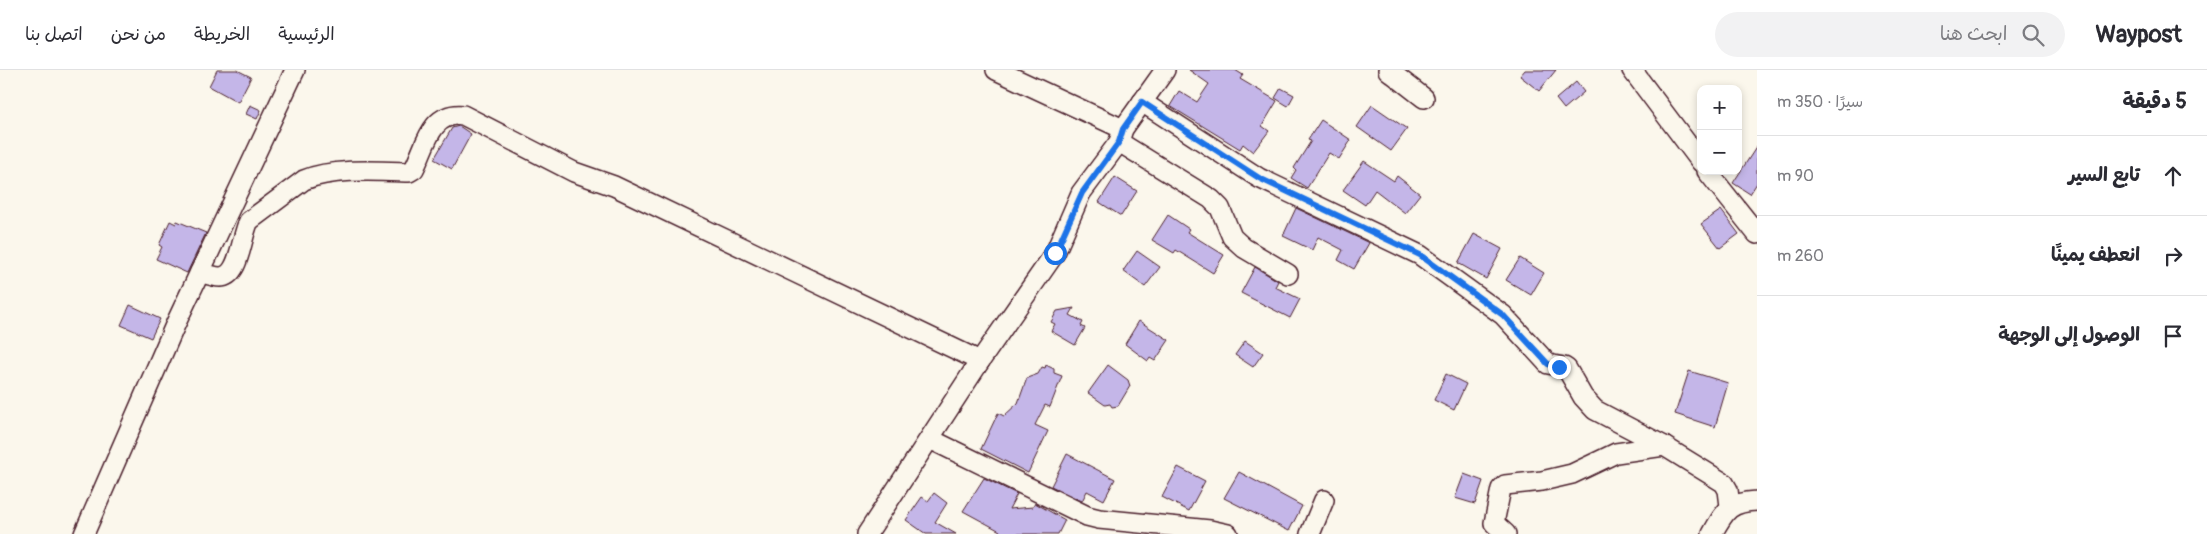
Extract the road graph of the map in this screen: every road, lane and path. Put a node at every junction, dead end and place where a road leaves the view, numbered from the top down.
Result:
1 (295, 70) edge
2 (996, 70) edge
3 (1165, 70) edge
4 (1388, 70) edge
5 (1632, 70) edge
6 (1424, 98) dead end
7 (1142, 102) junction
8 (1121, 136) junction
9 (1697, 157) edge
10 (1711, 175) edge
11 (1757, 234) edge
12 (200, 272) junction
13 (1288, 274) dead end
14 (980, 361) junction
15 (930, 440) junction
16 (1664, 446) junction
17 (1324, 500) dead end
18 (1757, 500) edge
19 (1730, 506) junction
20 (84, 534) edge
21 (867, 534) edge
22 (1228, 534) edge
23 (1310, 534) edge
24 (1506, 534) edge
25 (1712, 534) edge

1 - 12 street
2 - 8 street
3 - 7 street
4 - 6 street
5 - 9 street
7 - 8 street
7 - 16 street
8 - 13 street
8 - 14 street
10 - 11 street
12 - 14 street
12 - 20 street
14 - 15 street
15 - 21 street
15 - 22 street
16 - 19 street
16 - 24 street
17 - 23 street
18 - 19 street
19 - 25 street

